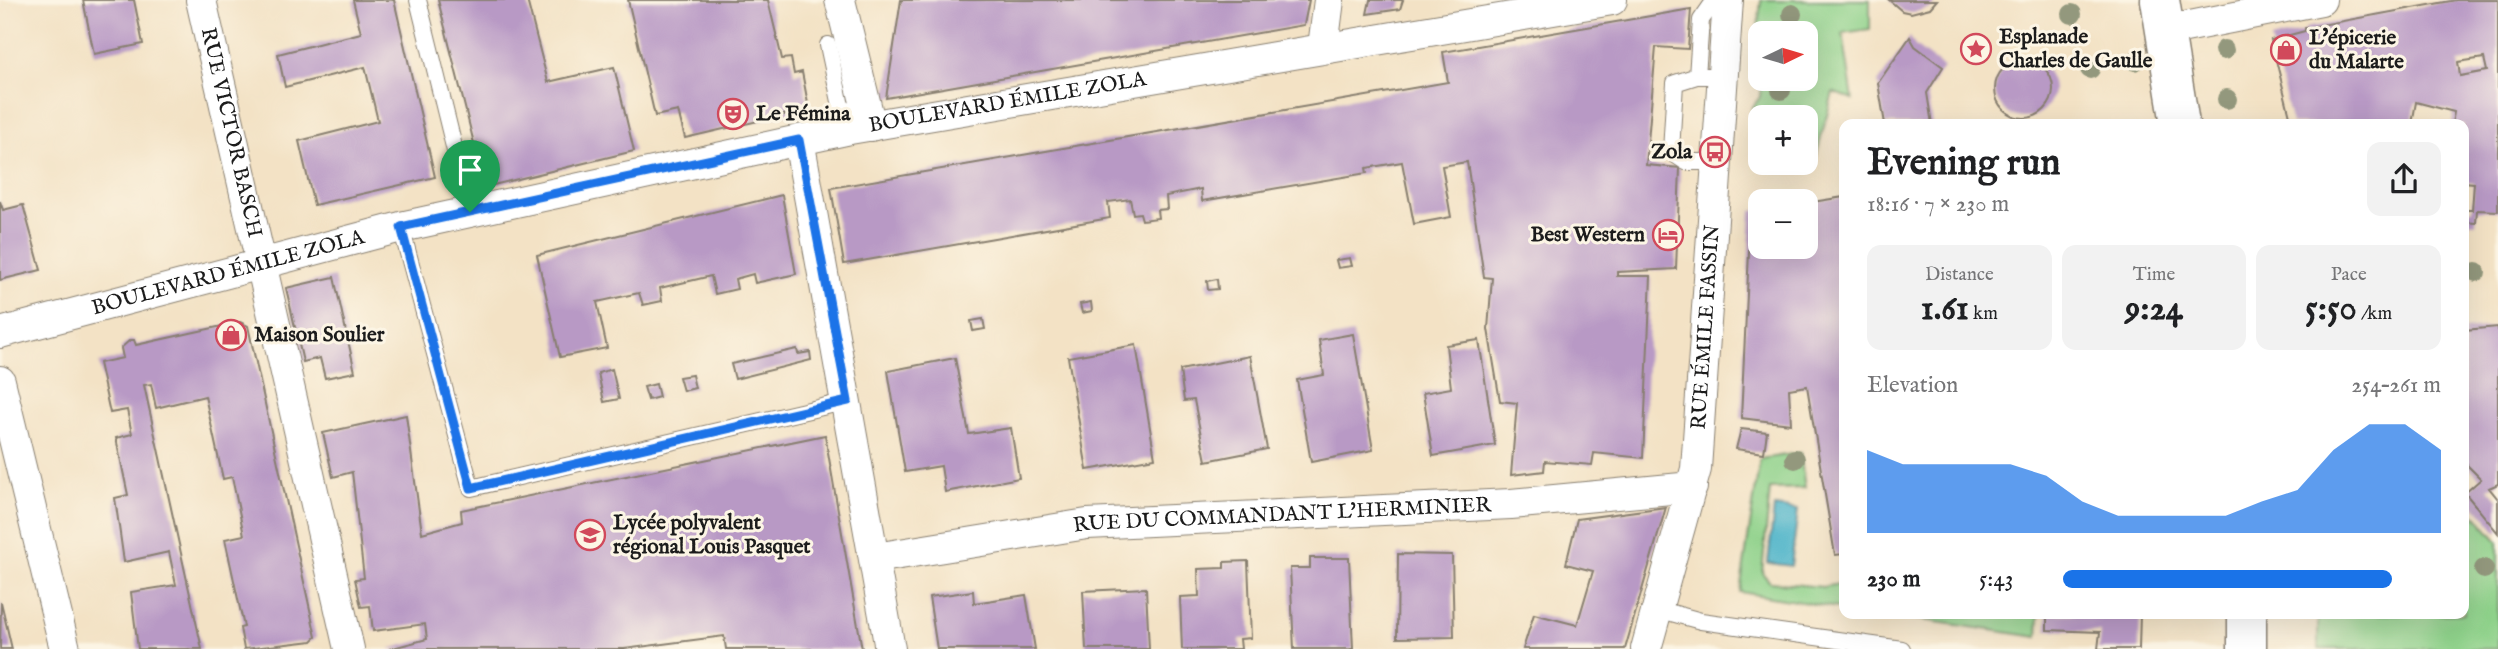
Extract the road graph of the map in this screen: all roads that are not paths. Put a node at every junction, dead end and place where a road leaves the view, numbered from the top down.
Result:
1 (201, 0) edge
2 (418, 0) edge
3 (840, 0) edge
4 (1329, 0) edge
5 (1612, 0) edge
6 (1715, 0) edge
7 (1728, 0) edge
8 (2321, 0) edge
9 (2162, 16) edge
10 (828, 45) dead end
11 (1323, 47) junction
12 (1709, 76) junction
13 (2179, 119) edge
14 (871, 126) junction
15 (799, 140) junction
16 (1715, 162) junction
17 (470, 212) junction
18 (401, 227) junction
19 (260, 265) junction
20 (0, 333) edge
21 (0, 381) edge
22 (848, 401) junction
23 (1692, 487) junction
24 (875, 558) junction
25 (1657, 609) junction
26 (2247, 619) edge
27 (65, 649) edge
28 (349, 649) edge
29 (890, 649) edge
30 (1646, 649) edge
31 (1902, 649) edge
32 (2247, 649) edge

1 - 19 street, RUE VICTOR BASCH
2 - 17 lane
3 - 14 street
4 - 11 street
5 - 11 street, BOULEVARD ÉMILE ZOLA
6 - 12 lane
7 - 12 street, RUE ÉMILE FASSIN
8 - 9 street
9 - 13 main road
10 - 14 lane
11 - 14 street, BOULEVARD ÉMILE ZOLA
12 - 16 street, RUE ÉMILE FASSIN
12 - 16 lane
14 - 15 street, BOULEVARD ÉMILE ZOLA
15 - 17 street, BOULEVARD ÉMILE ZOLA
15 - 22 street
16 - 23 street, RUE ÉMILE FASSIN
17 - 18 street, BOULEVARD ÉMILE ZOLA
18 - 19 street, BOULEVARD ÉMILE ZOLA
18 - 22 lane
19 - 20 street, BOULEVARD ÉMILE ZOLA
19 - 28 street, RUE VICTOR BASCH
21 - 27 street
22 - 24 street
23 - 24 street, RUE DU COMMANDANT L'HERMINIER
23 - 25 street, RUE ÉMILE FASSIN
24 - 29 street
25 - 30 street, RUE ÉMILE FASSIN
25 - 31 lane
26 - 32 main road

